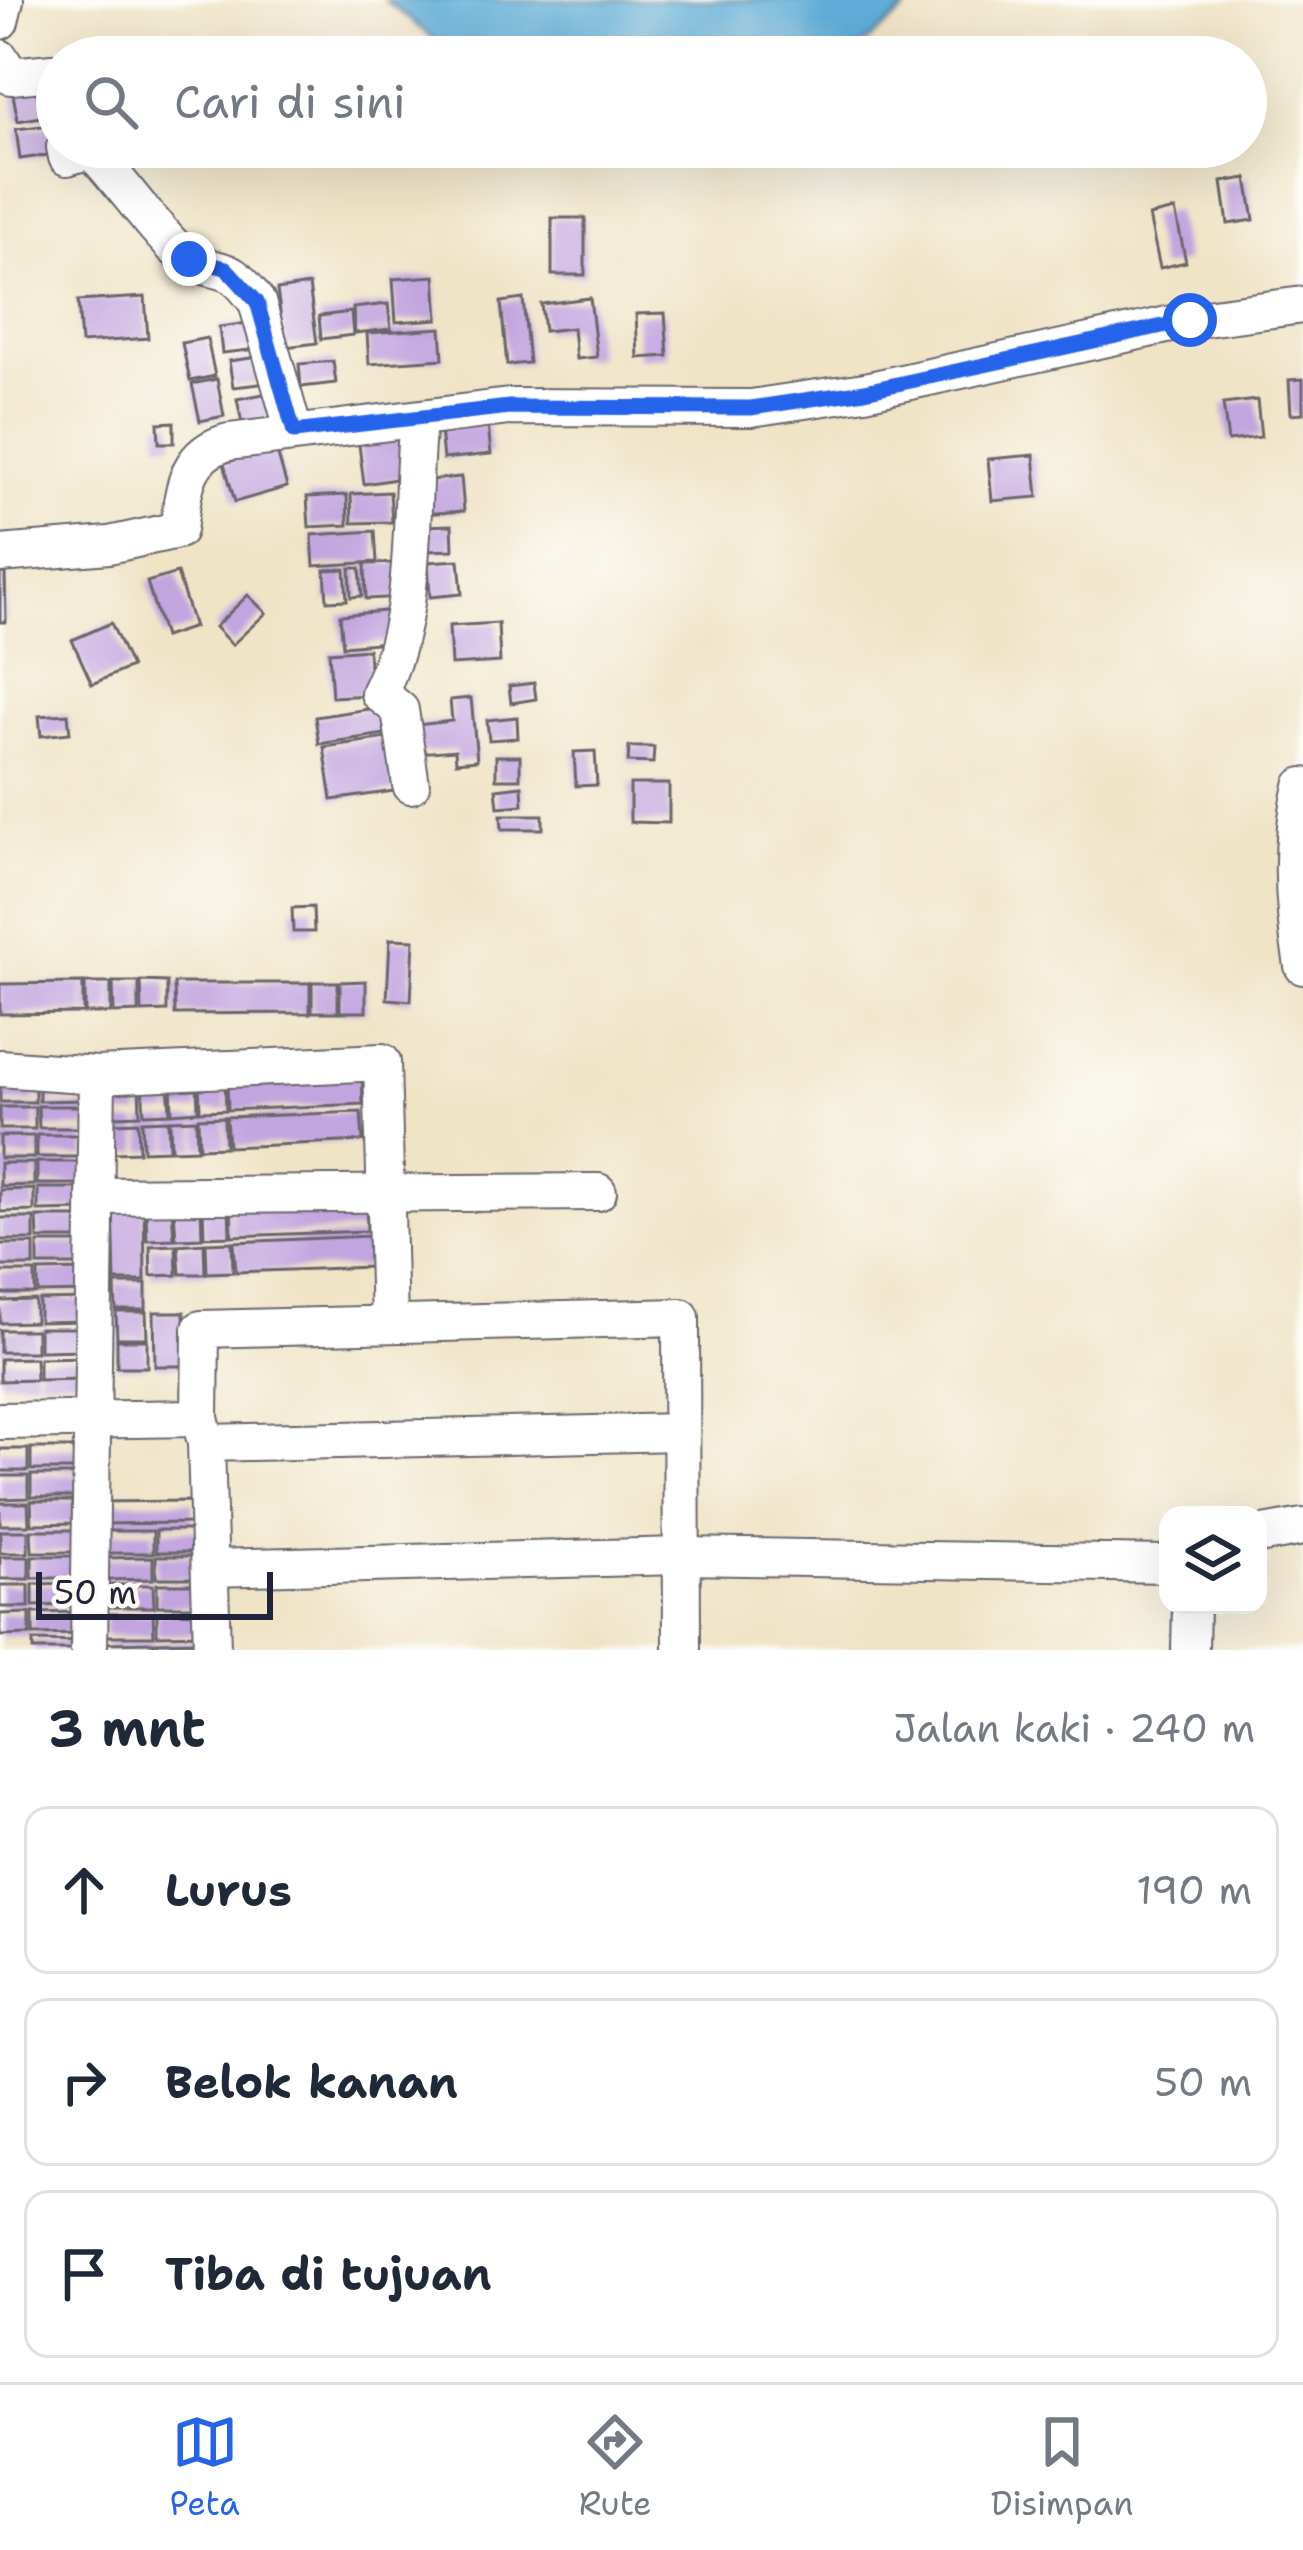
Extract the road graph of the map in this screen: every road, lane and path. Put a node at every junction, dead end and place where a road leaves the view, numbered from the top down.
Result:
1 (5, 0) edge
2 (0, 20) edge
3 (0, 58) edge
4 (36, 74) edge
5 (108, 168) edge
6 (1303, 304) edge
7 (418, 420) junction
8 (294, 432) junction
9 (0, 554) edge
10 (411, 785) dead end
11 (1303, 786) edge
12 (1303, 966) edge
13 (0, 1068) edge
14 (97, 1075) junction
15 (598, 1192) dead end
16 (382, 1194) junction
17 (95, 1196) junction
18 (389, 1323) junction
19 (0, 1421) edge
20 (92, 1424) junction
21 (203, 1431) junction
22 (681, 1432) junction
23 (1303, 1527) edge
24 (1267, 1533) edge
25 (681, 1556) junction
26 (1159, 1564) edge
27 (210, 1568) junction
28 (1191, 1614) edge
29 (89, 1650) edge
30 (212, 1650) edge
31 (682, 1650) edge
32 (1190, 1650) edge

1 - 2 street
3 - 4 street
5 - 8 street
6 - 7 street
7 - 8 street
7 - 10 street
8 - 9 street
11 - 12 street
13 - 14 street
14 - 16 street
14 - 17 street
15 - 16 street
16 - 17 street
16 - 18 street
17 - 20 street
18 - 21 street
18 - 22 street
19 - 20 street
20 - 21 street
20 - 29 street
21 - 22 street
21 - 27 street
22 - 25 street
23 - 24 street
25 - 26 street
25 - 27 street
25 - 31 street
27 - 30 street
28 - 32 street

